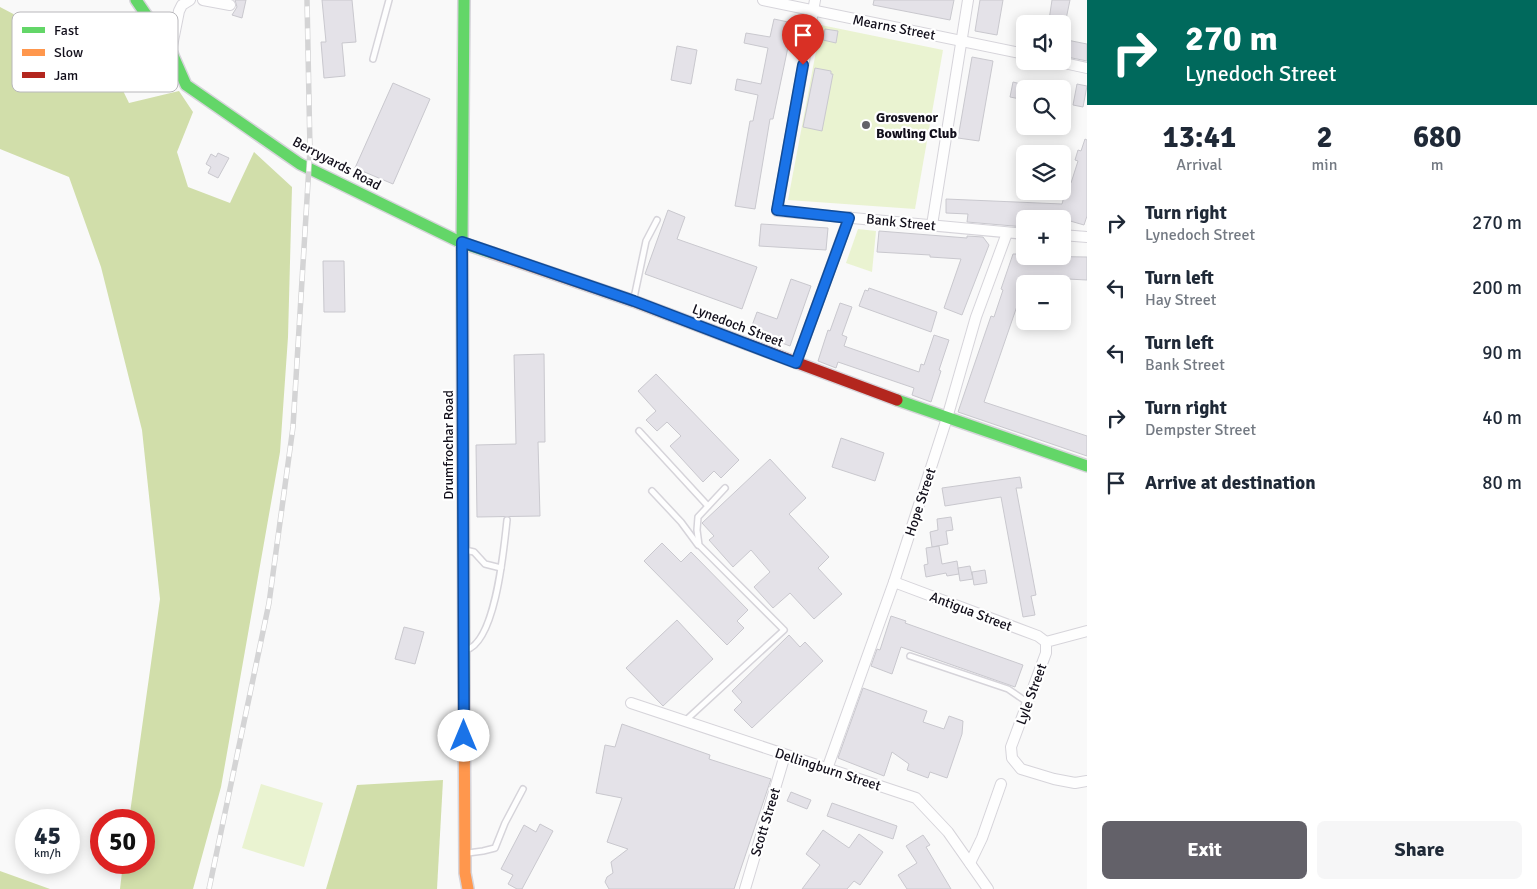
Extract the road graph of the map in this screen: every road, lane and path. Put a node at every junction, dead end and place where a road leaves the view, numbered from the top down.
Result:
1 (136, 0) edge
2 (190, 0) edge
3 (203, 0) edge
4 (389, 0) edge
5 (464, 0) edge
6 (763, 0) edge
7 (815, 0) edge
8 (968, 0) edge
9 (230, 6) dead end
10 (813, 11) junction
11 (144, 12) edge
12 (178, 16) edge
13 (962, 40) junction
14 (1016, 52) edge
15 (373, 59) dead end
16 (1071, 64) edge
17 (178, 67) edge
18 (1087, 68) edge
19 (849, 218) junction
20 (657, 220) dead end
21 (932, 226) junction
22 (1007, 233) junction
23 (1016, 234) edge
24 (1071, 235) edge
25 (1087, 236) edge
26 (462, 242) junction
27 (634, 301) junction
28 (796, 363) junction
29 (947, 418) junction
30 (639, 431) dead end
31 (1087, 466) edge
32 (725, 488) dead end
33 (652, 491) dead end
34 (708, 506) junction
35 (506, 520) dead end
36 (699, 545) junction
37 (463, 549) junction
38 (501, 568) junction
39 (894, 582) junction
40 (1087, 631) edge
41 (1046, 642) junction
42 (463, 650) junction
43 (910, 656) dead end
44 (1028, 702) junction
45 (631, 703) dead end
46 (685, 721) junction
47 (785, 755) junction
48 (827, 769) junction
49 (1087, 781) edge
50 (1001, 784) dead end
51 (523, 790) dead end
52 (465, 853) junction
53 (970, 863) junction
54 (468, 889) edge
55 (745, 889) edge
56 (988, 889) edge

1 - 11 street, Berryyards Road
2 - 12 street
3 - 9 street
4 - 15 lane
5 - 26 street, Drumfrochar Road
6 - 10 street, Mearns Street
7 - 10 street
8 - 13 street
10 - 13 street, Mearns Street
10 - 19 street, Bank Street
13 - 14 street, Mearns Street
13 - 21 street
16 - 18 street
17 - 26 street, Berryyards Road
19 - 21 street, Bank Street
19 - 28 street
20 - 27 lane
21 - 22 street, Bank Street
22 - 23 street, Bank Street
22 - 29 street, Hope Street
24 - 25 street
26 - 27 street, Lynedoch Street
26 - 37 street, Drumfrochar Road
27 - 28 street, Lynedoch Street
28 - 29 street, Lynedoch Street
29 - 31 street, Lynedoch Street
29 - 39 street, Hope Street
30 - 34 lane
32 - 34 lane
33 - 36 lane
34 - 36 lane
35 - 38 lane
36 - 46 lane
37 - 38 lane
37 - 42 street, Drumfrochar Road
38 - 42 lane
39 - 41 street, Antigua Street
39 - 48 street, Hope Street
40 - 41 street
41 - 44 street, Lyle Street
42 - 52 street, Drumfrochar Road
43 - 44 lane
44 - 49 street, Lyle Street
45 - 46 street, Dellingburn Street
46 - 47 street, Dellingburn Street
47 - 48 street, Dellingburn Street
47 - 55 street, Scott Street
48 - 53 street, Dellingburn Street
50 - 53 street
51 - 52 lane
52 - 54 street, Drumfrochar Road
53 - 56 street, Dellingburn Street

